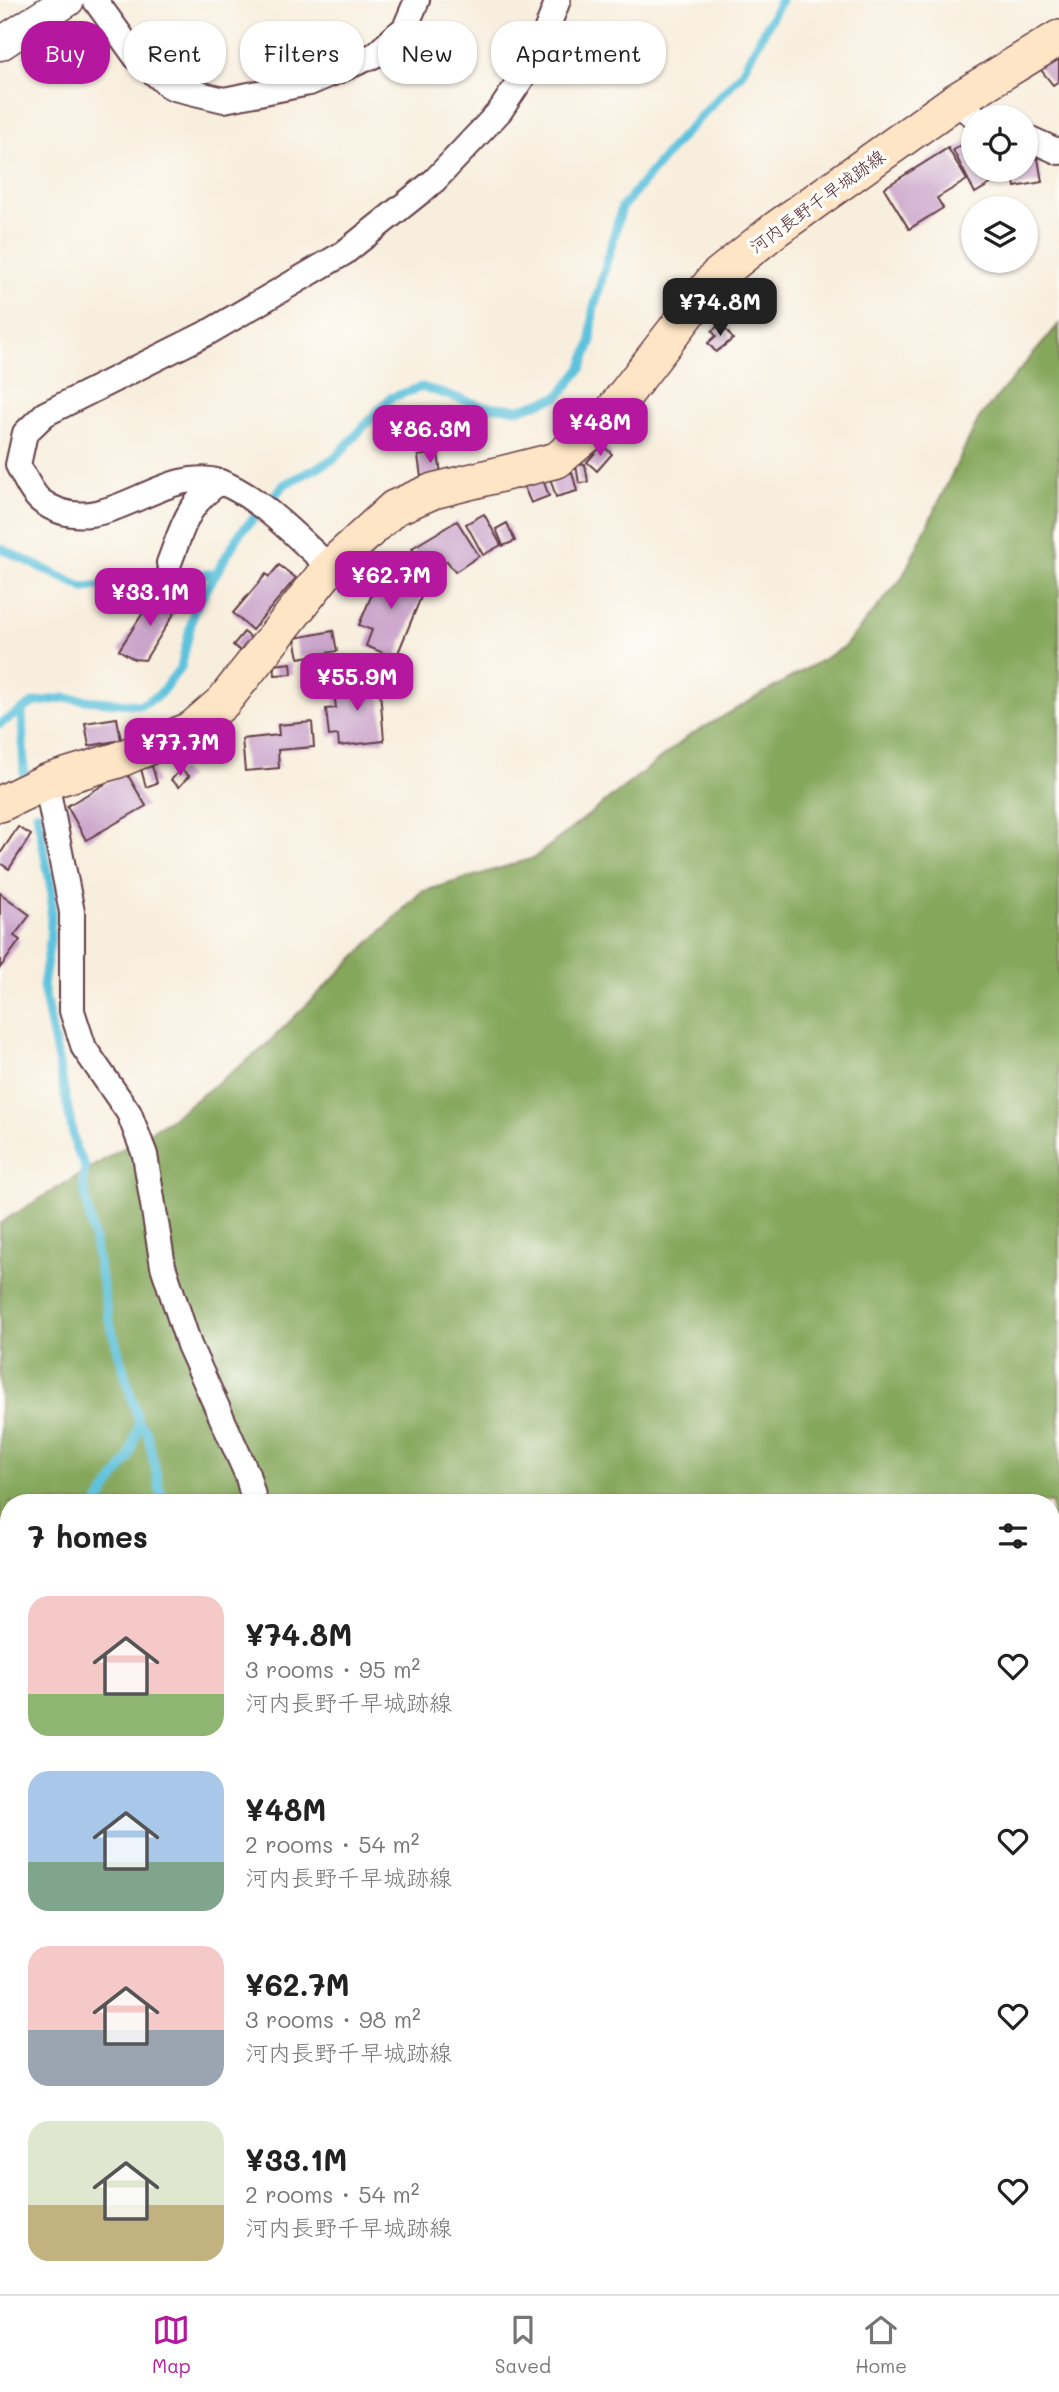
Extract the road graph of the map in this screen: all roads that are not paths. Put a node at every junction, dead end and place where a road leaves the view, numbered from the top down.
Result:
1 (68, 0) edge
2 (95, 0) edge
3 (417, 0) edge
4 (558, 0) edge
5 (1059, 38) edge
6 (0, 44) edge
7 (972, 105) edge
8 (961, 113) edge
9 (1038, 142) edge
10 (1059, 152) edge
11 (220, 482) junction
12 (322, 560) junction
13 (169, 564) dead end
14 (46, 782) junction
15 (0, 804) edge
16 (253, 1494) edge

1 - 6 street
2 - 3 street
4 - 11 street
5 - 7 main road, 河内長野千早城跡線
8 - 12 main road, 河内長野千早城跡線
9 - 10 street
11 - 12 street
11 - 13 street
12 - 14 main road, 河内長野千早城跡線
14 - 15 main road, 河内長野千早城跡線
14 - 16 street

